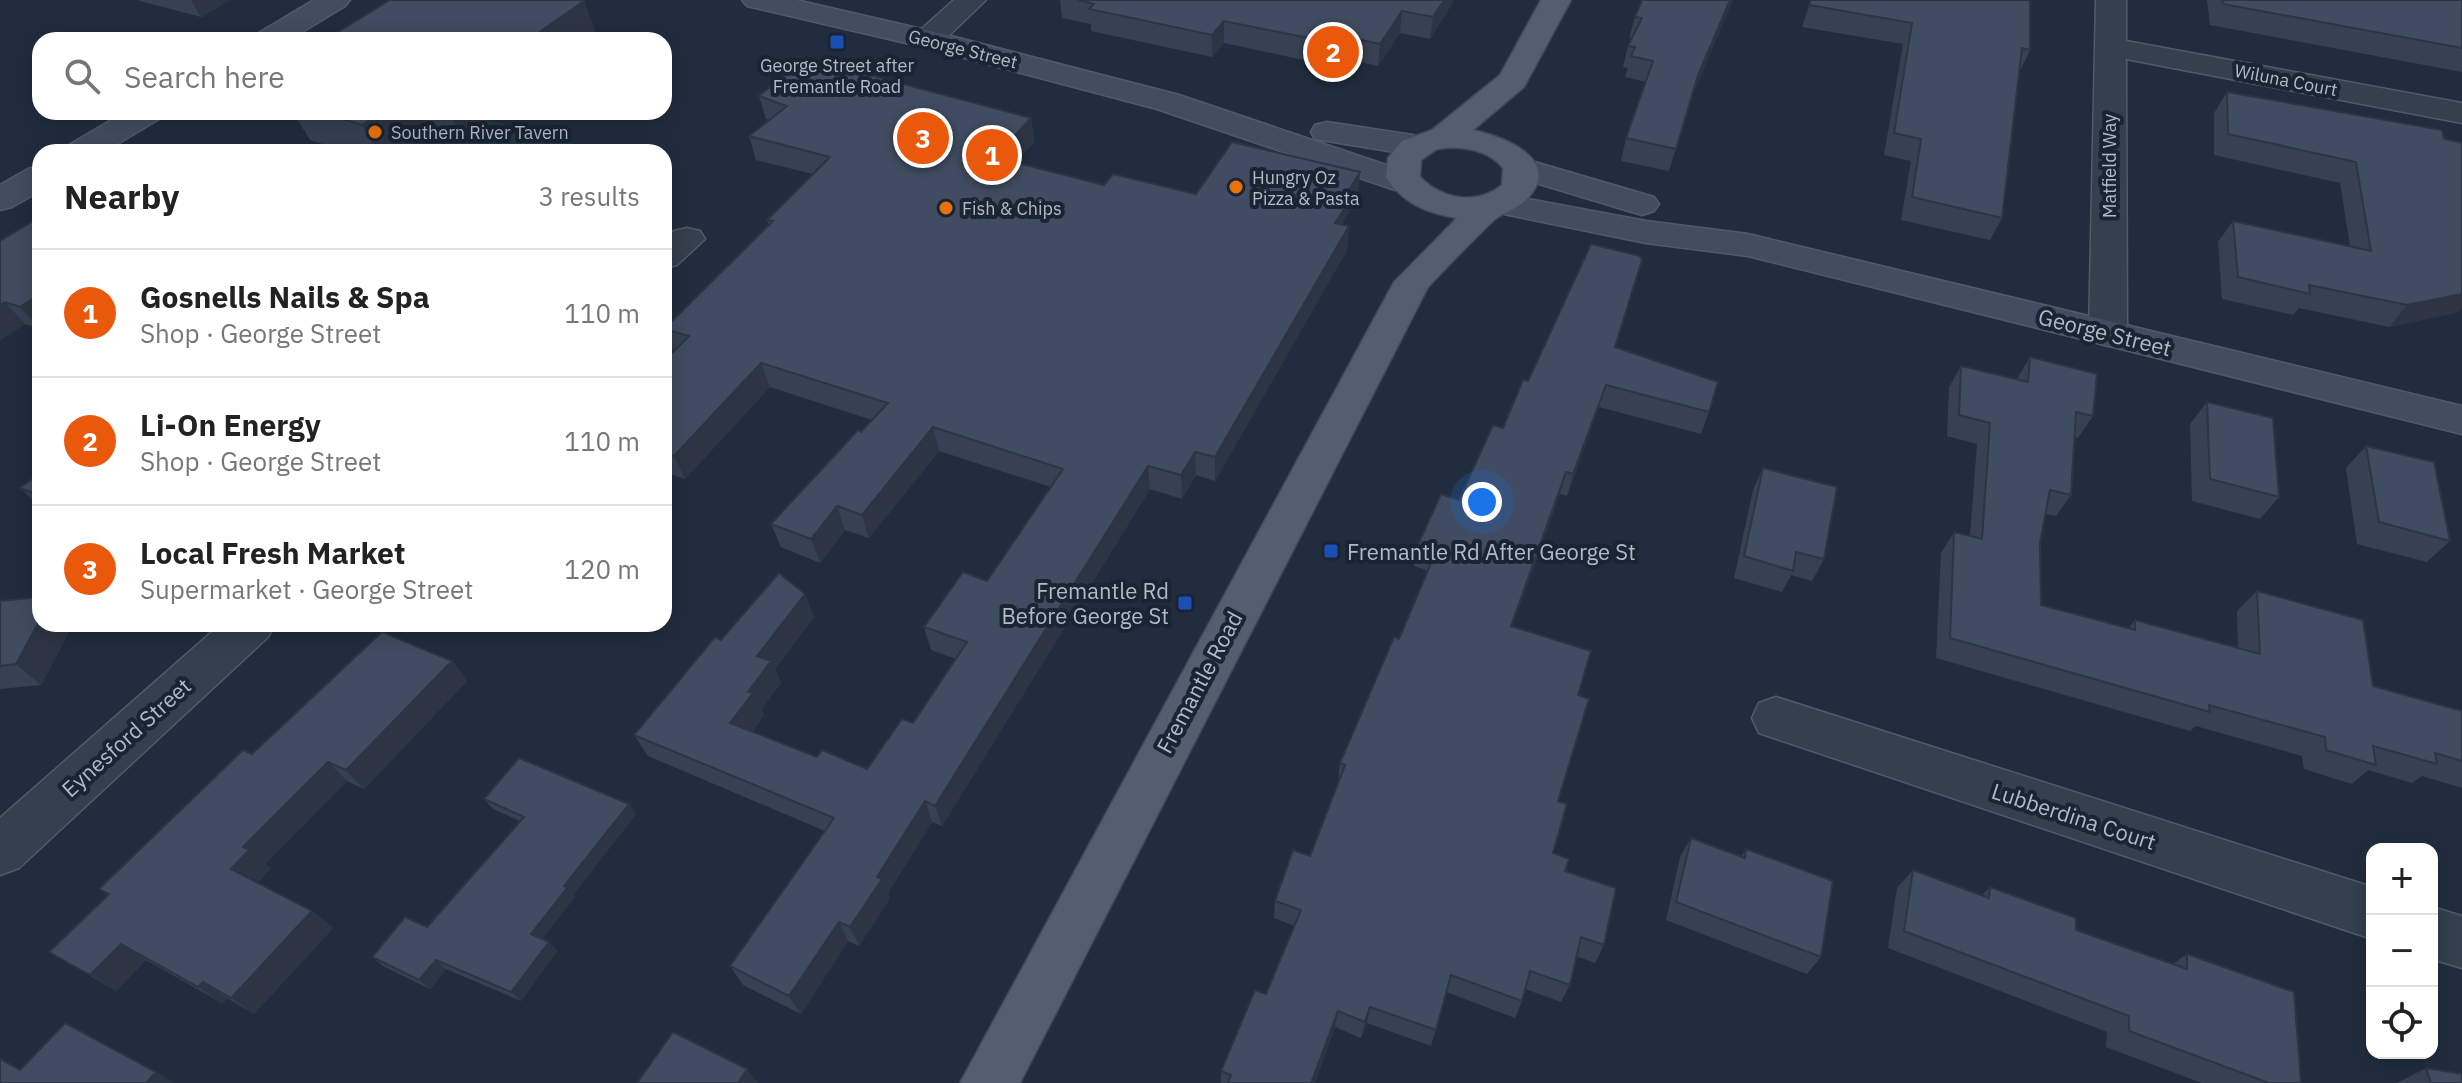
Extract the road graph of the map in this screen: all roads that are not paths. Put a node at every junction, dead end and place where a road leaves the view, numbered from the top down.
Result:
1 (335, 0) edge
2 (757, 0) edge
3 (971, 0) edge
4 (1556, 0) edge
5 (2111, 0) edge
6 (281, 32) edge
7 (928, 39) junction
8 (2110, 47) junction
9 (1513, 80) junction
10 (1168, 102) junction
11 (2462, 113) edge
12 (135, 120) edge
13 (1431, 142) junction
14 (94, 144) edge
15 (1516, 162) junction
16 (32, 181) edge
17 (1412, 188) junction
18 (0, 200) edge
19 (1493, 204) junction
20 (1748, 245) junction
21 (1412, 282) junction
22 (2108, 333) junction
23 (2462, 420) edge
24 (243, 632) edge
25 (1776, 718) dead end
26 (0, 851) edge
27 (2366, 911) edge
28 (2438, 935) edge
29 (2462, 942) edge
30 (989, 1083) edge

1 - 6 main road
2 - 7 main road, George Street
3 - 7 street
4 - 9 main road
5 - 8 street, Matfield Way
7 - 10 main road, George Street
8 - 11 street, Wiluna Court
8 - 22 street, Matfield Way
9 - 13 main road
9 - 15 main road
10 - 13 main road, George Street
10 - 17 main road, George Street
12 - 14 main road
13 - 15 main road
13 - 17 main road, Fremantle Road
15 - 19 main road, Fremantle Road
15 - 20 main road, George Street
16 - 18 main road
17 - 19 main road
17 - 21 main road, Fremantle Road
19 - 20 main road, George Street
19 - 21 main road, Fremantle Road
20 - 22 main road, George Street
21 - 30 main road, Fremantle Road
22 - 23 main road, George Street
24 - 26 street, Eynesford Street
25 - 27 street, Lubberdina Court
28 - 29 street

